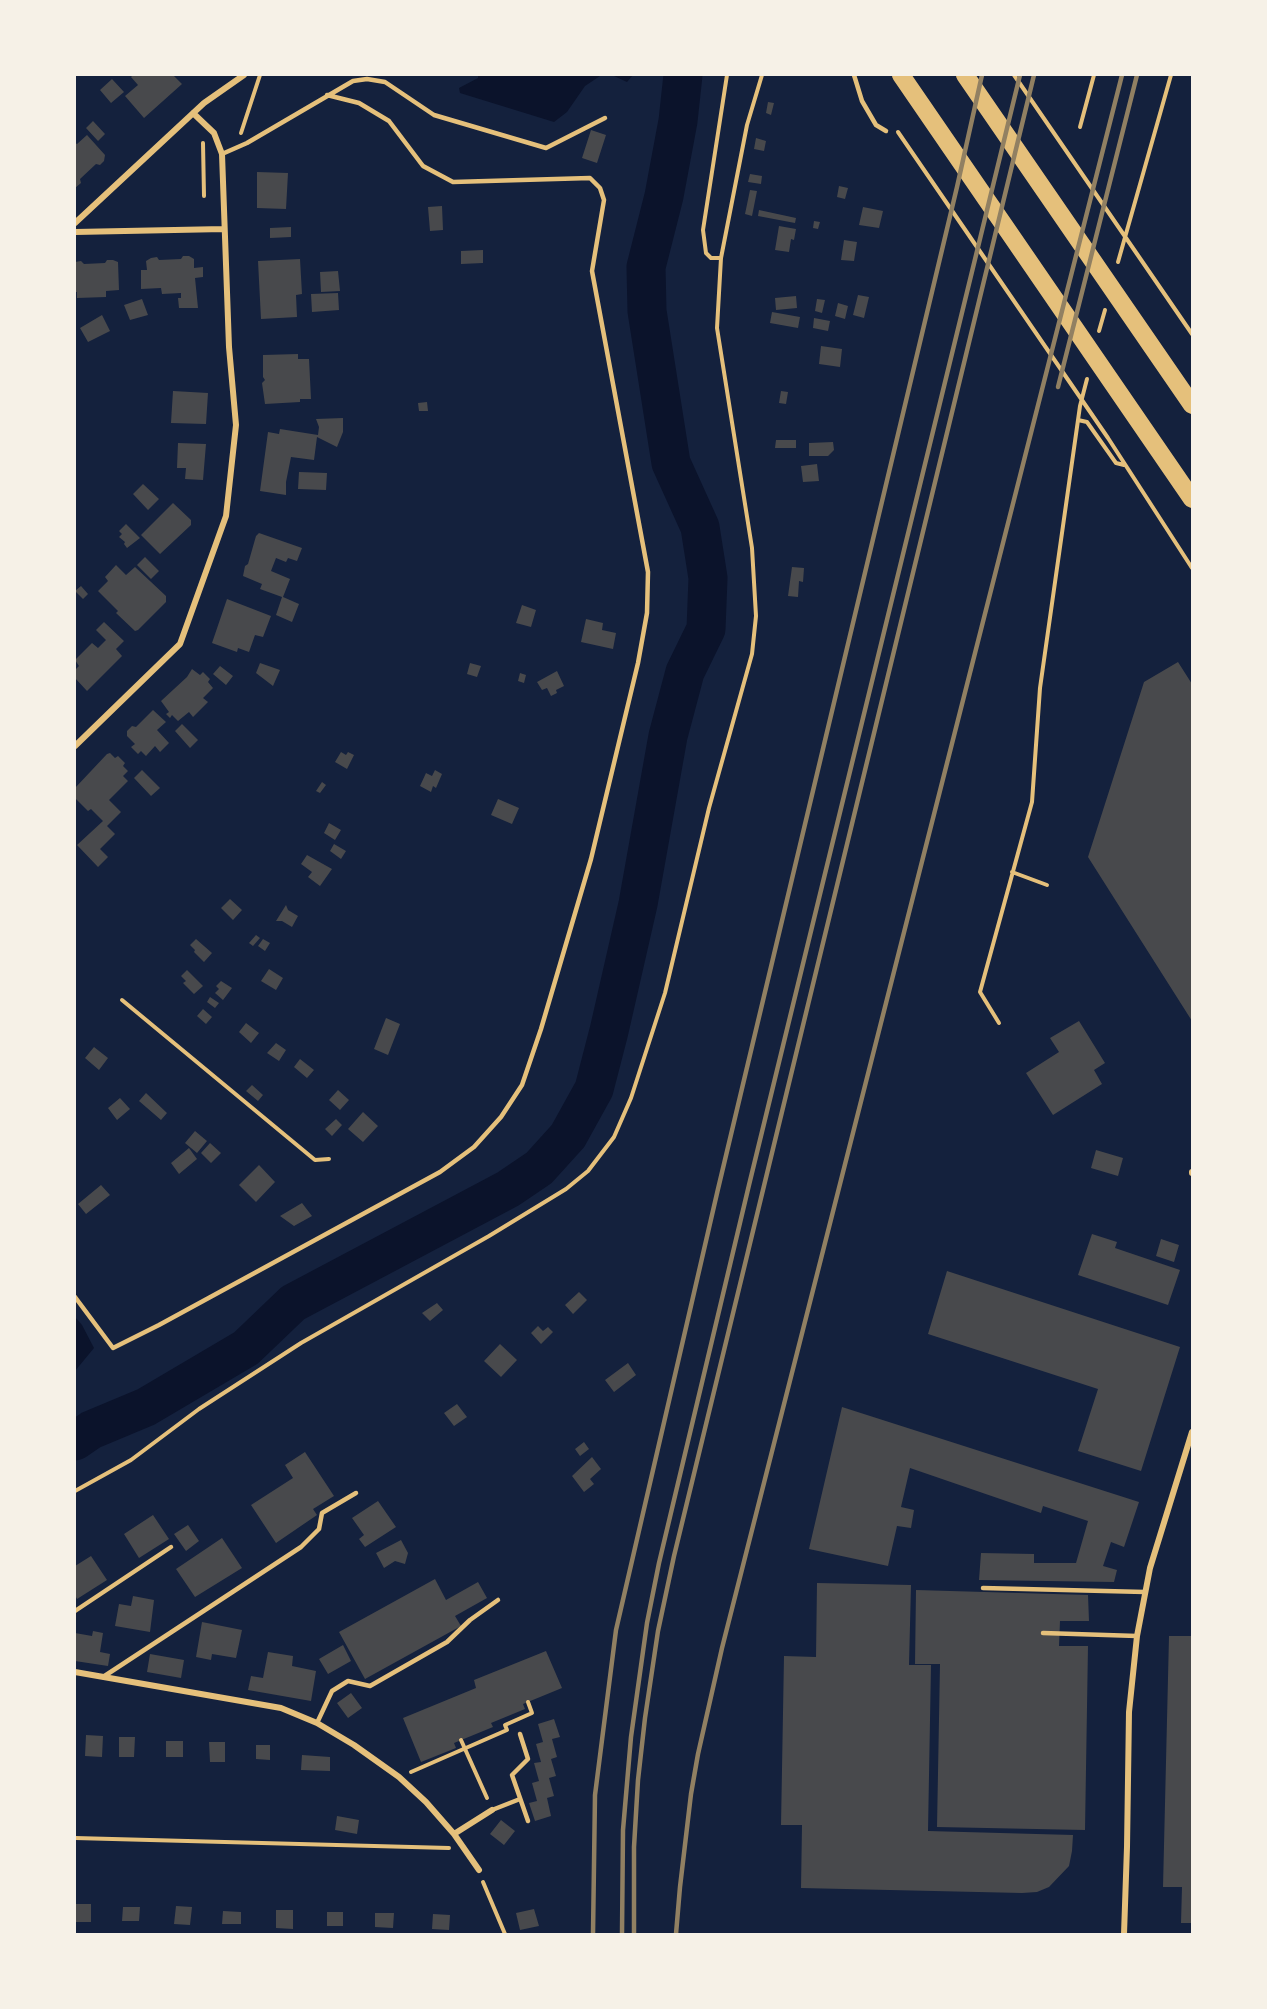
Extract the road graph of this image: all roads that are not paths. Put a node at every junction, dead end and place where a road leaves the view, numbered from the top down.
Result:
1 (244, 75) edge
2 (854, 75) edge
3 (901, 75) edge
4 (964, 75) edge
5 (327, 95) junction
6 (193, 113) junction
7 (605, 118) dead end
8 (886, 131) dead end
9 (222, 154) junction
10 (75, 223) edge
11 (224, 229) junction
12 (75, 232) edge
13 (1192, 405) edge
14 (1192, 499) edge
15 (75, 746) edge
16 (75, 1297) edge
17 (1192, 1432) edge
18 (356, 1493) dead end
19 (171, 1548) dead end
20 (983, 1588) dead end
21 (1145, 1593) junction
22 (498, 1600) dead end
23 (75, 1611) edge
24 (1043, 1633) dead end
25 (1137, 1636) junction
26 (75, 1672) edge
27 (102, 1677) junction
28 (317, 1723) junction
29 (520, 1734) dead end
30 (520, 1799) junction
31 (492, 1810) joint
32 (528, 1821) dead end
33 (454, 1834) junction
34 (479, 1870) road end
35 (1124, 1934) edge

1 - 6 street
2 - 8 lane
3 - 14 highway
4 - 13 highway
5 - 7 lane
5 - 9 lane
5 - 16 lane
6 - 9 street
6 - 10 street
9 - 11 street
11 - 12 street
11 - 15 street
17 - 21 street
18 - 27 lane
19 - 23 lane
20 - 21 lane
21 - 25 street
22 - 28 lane
24 - 25 lane
25 - 35 street
26 - 27 street
27 - 28 street
28 - 33 street
29 - 30 lane
30 - 31 lane
30 - 32 lane
31 - 33 street
33 - 34 street

